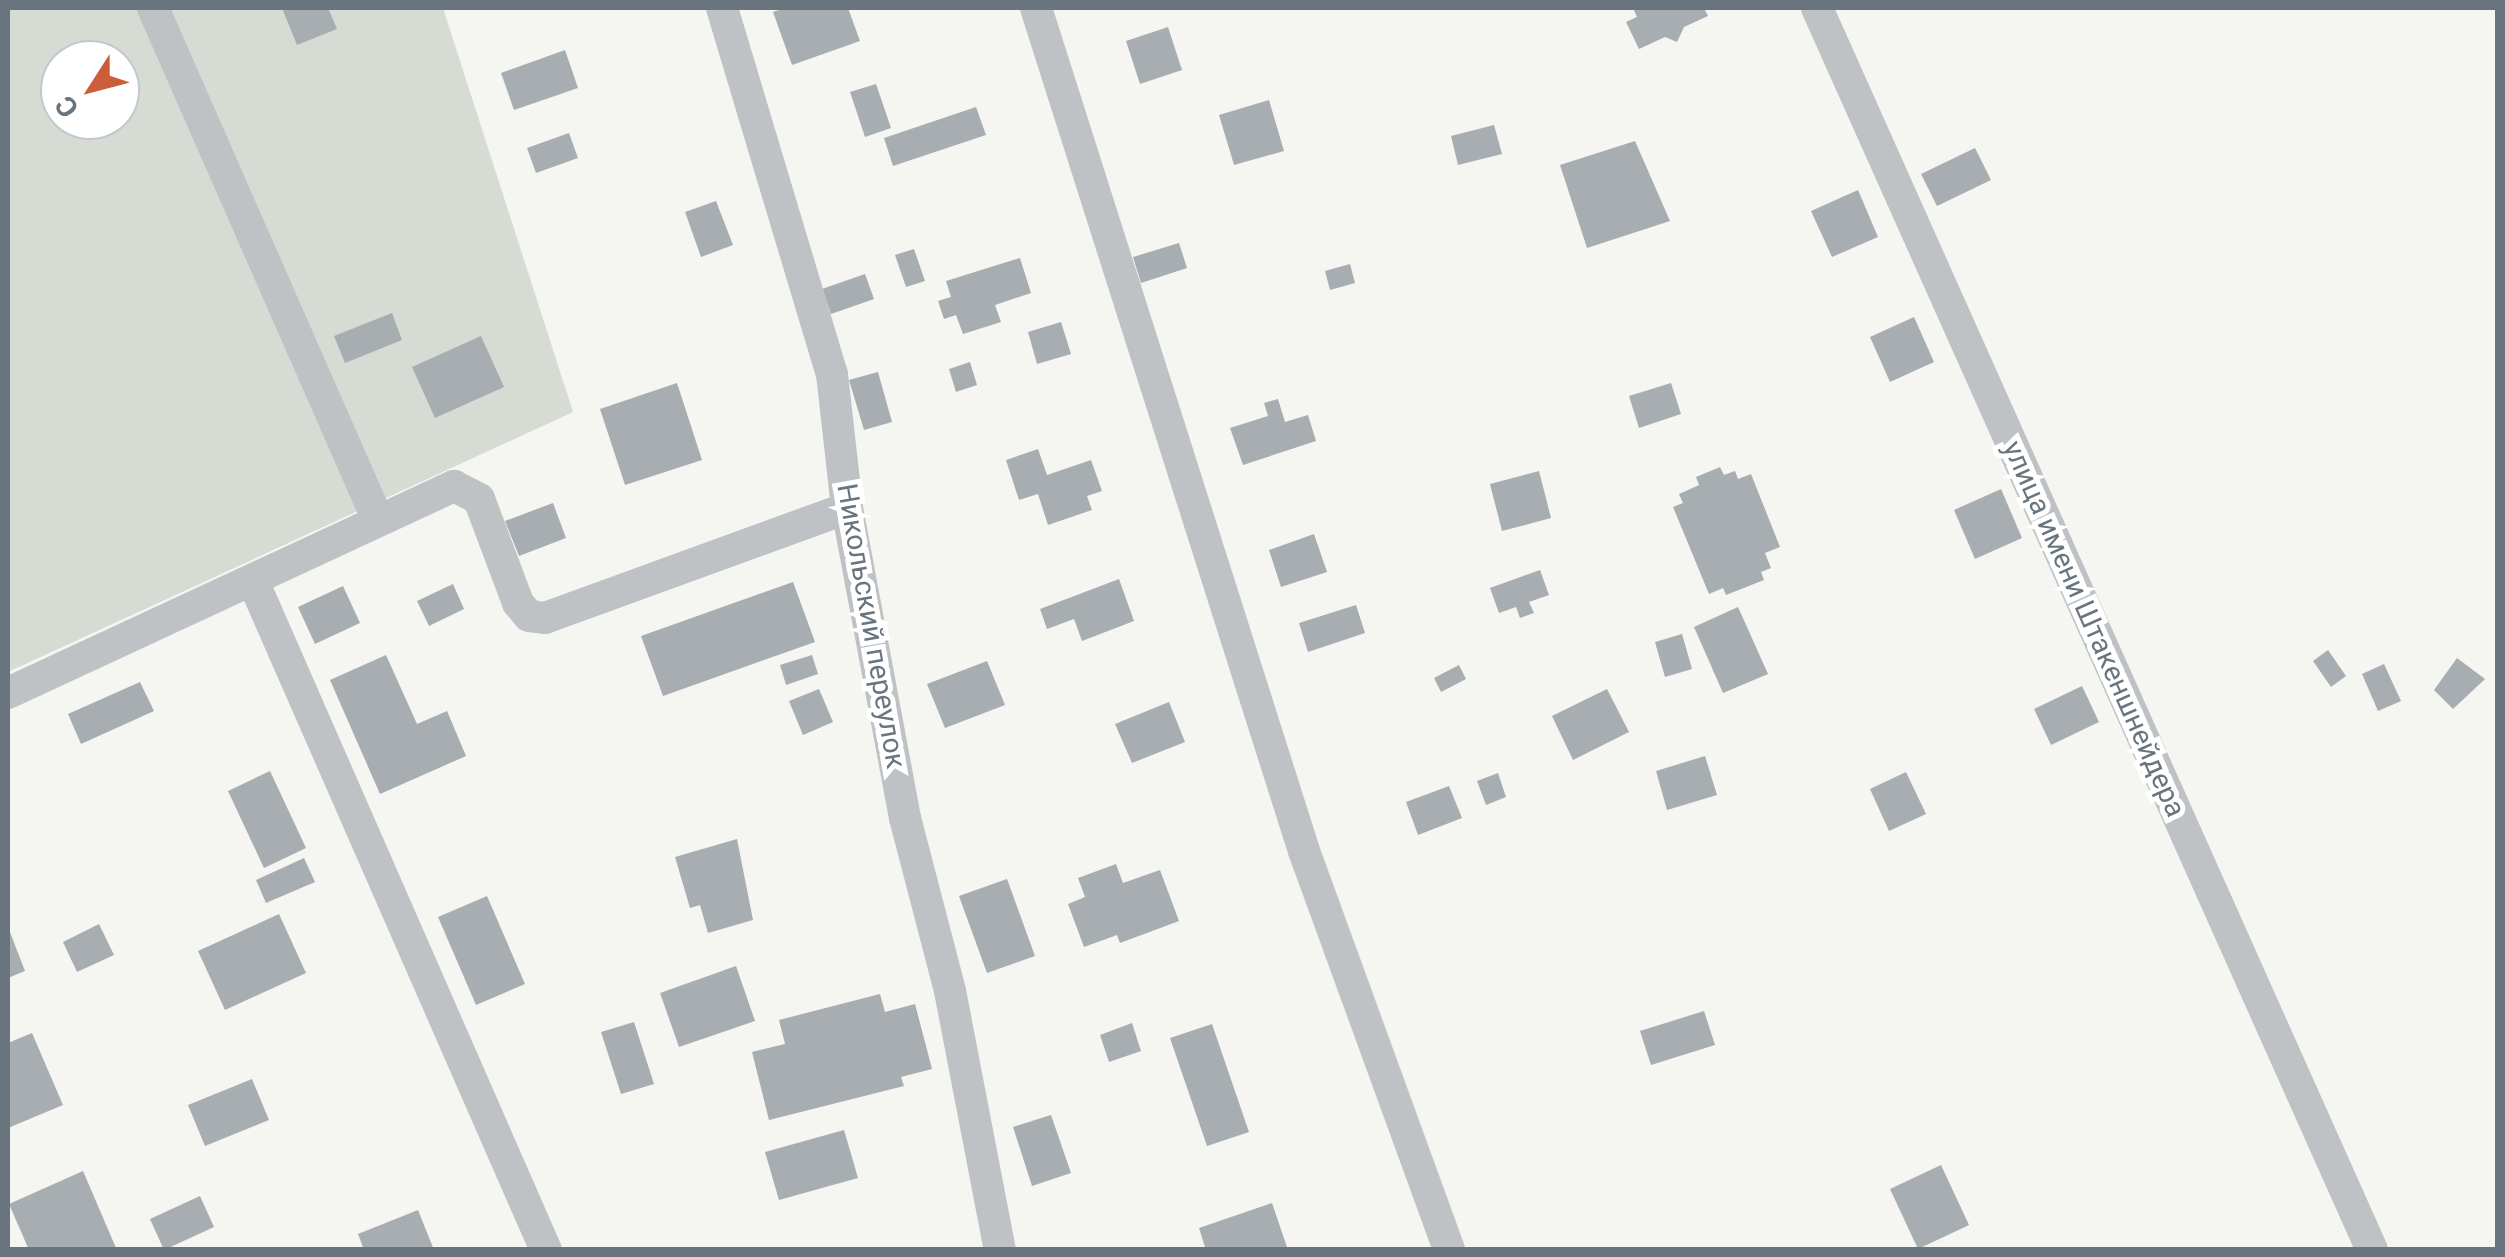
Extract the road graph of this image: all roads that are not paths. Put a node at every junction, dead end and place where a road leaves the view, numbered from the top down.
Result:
1 (153, 8) edge
2 (722, 8) edge
3 (1036, 8) edge
4 (1817, 8) edge
5 (847, 508) junction
6 (377, 518) junction
7 (253, 581) junction
8 (8, 693) edge
9 (546, 1250) edge
10 (1000, 1250) edge
11 (1449, 1250) edge
12 (2372, 1250) edge

1 - 6 street
2 - 5 street, Никольский переулок
3 - 11 street
4 - 12 street, улица имени Штакеншнейдера
5 - 6 street
5 - 10 street, Никольский переулок
6 - 7 street
7 - 8 street
7 - 9 street

